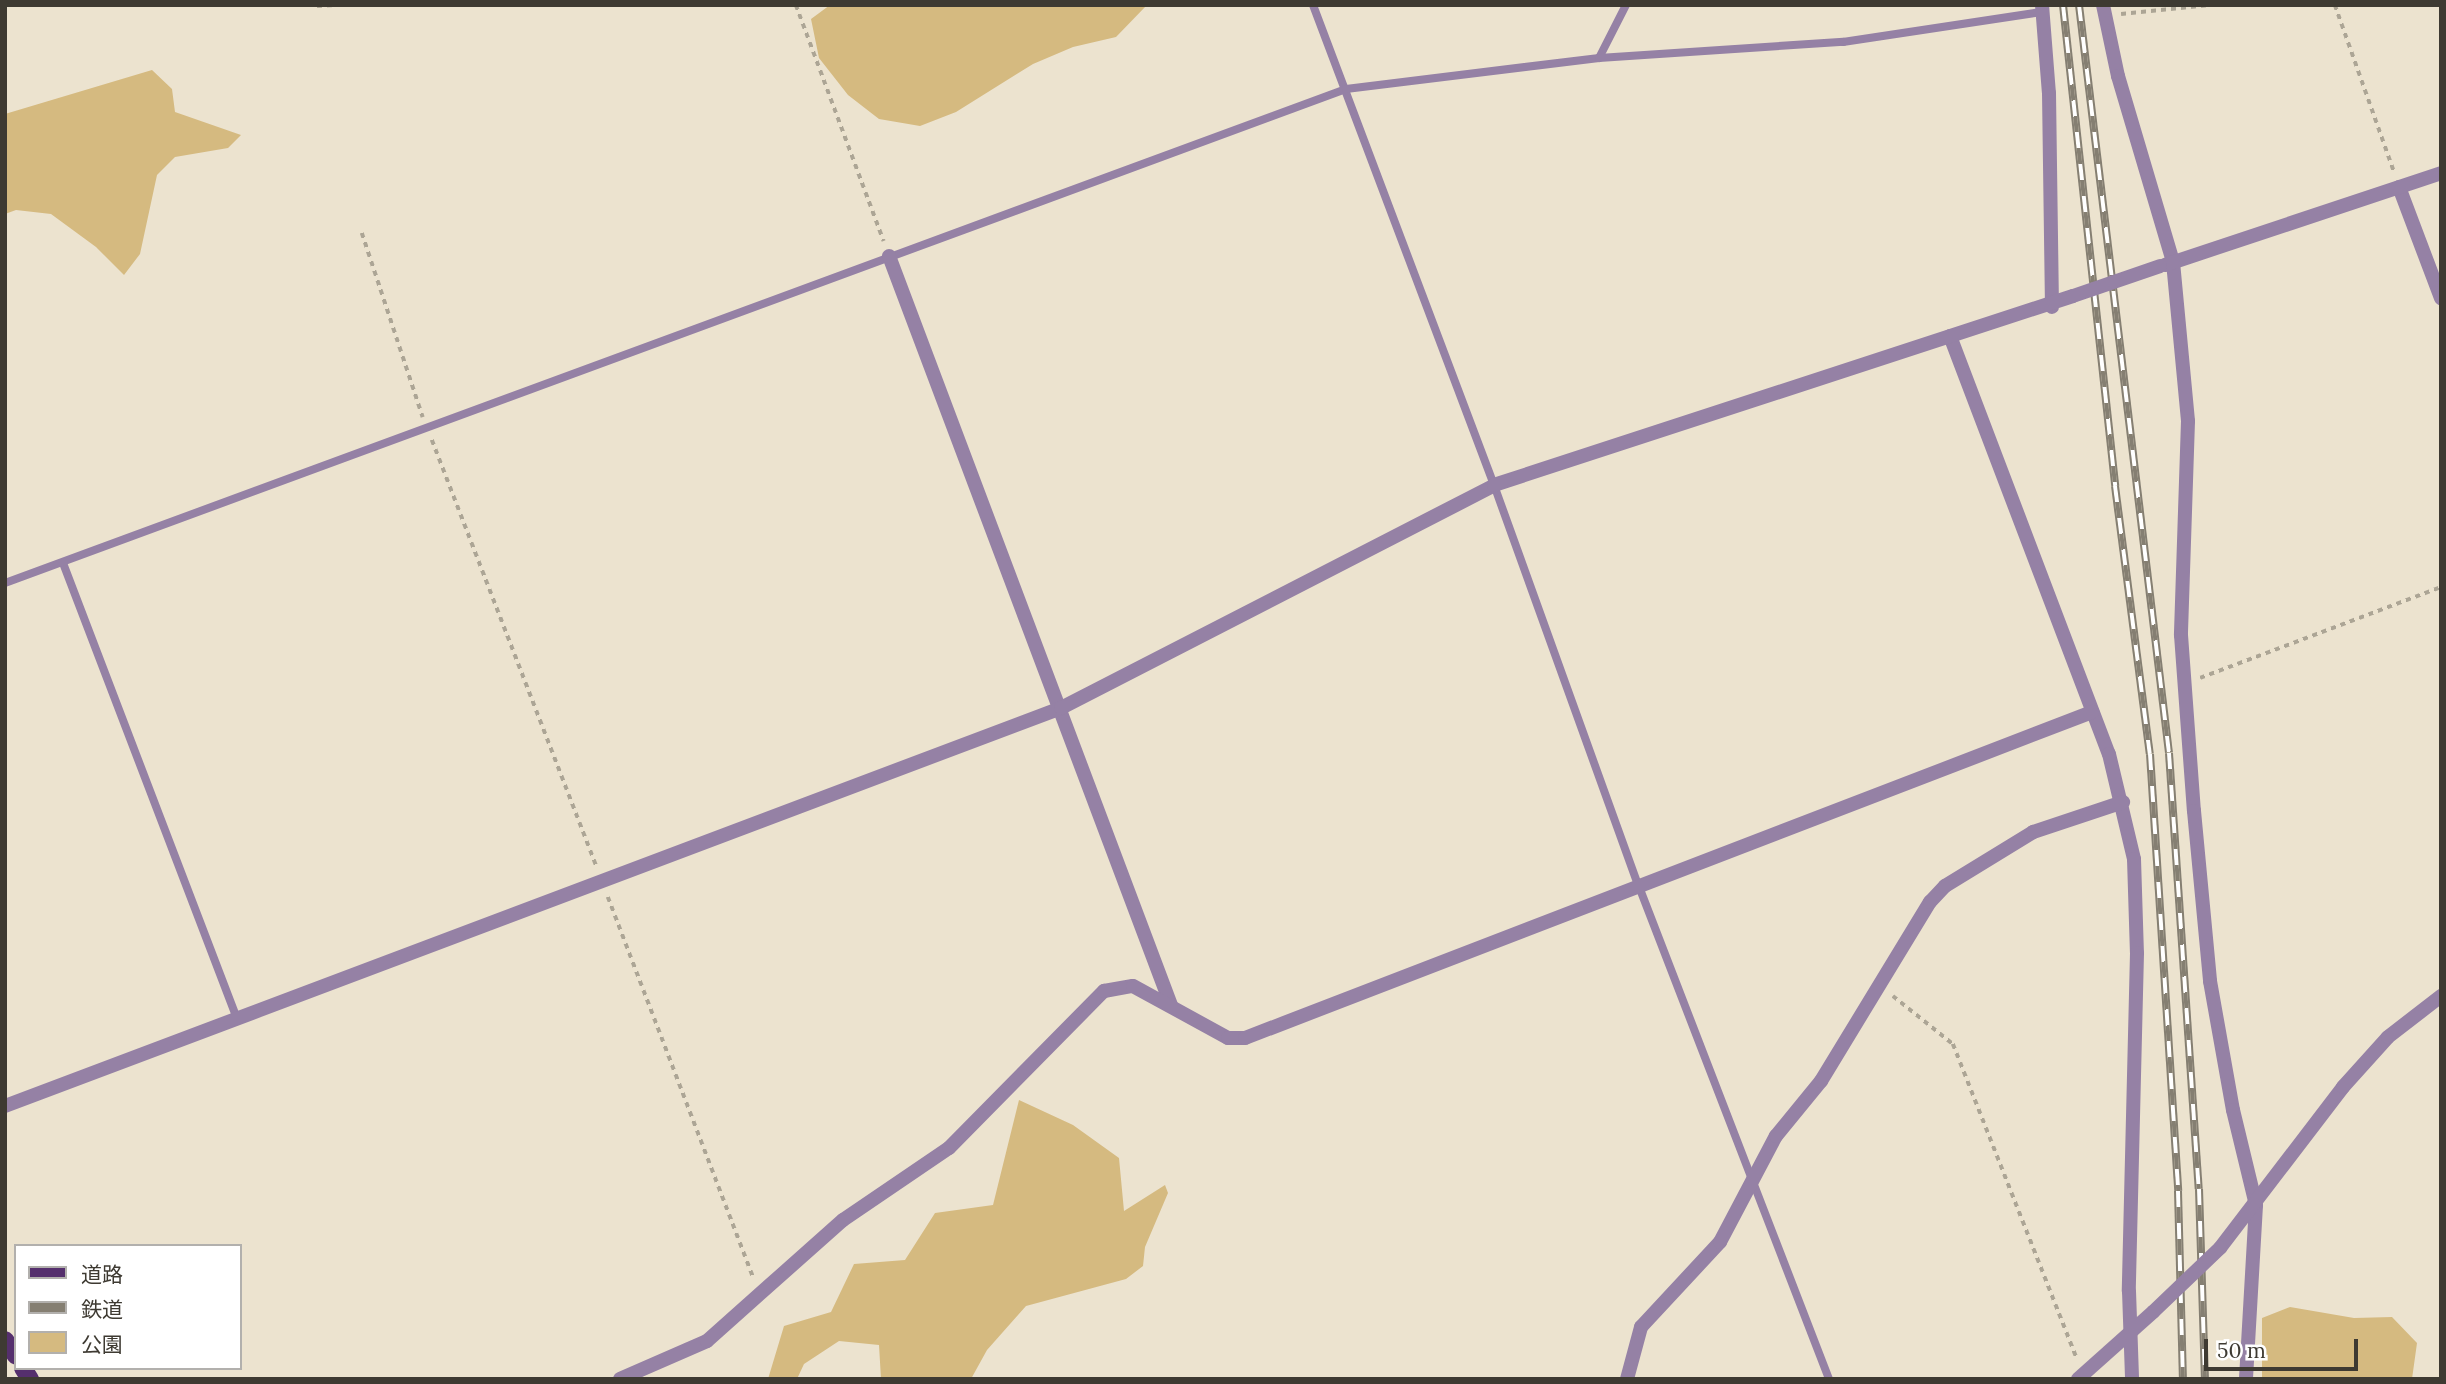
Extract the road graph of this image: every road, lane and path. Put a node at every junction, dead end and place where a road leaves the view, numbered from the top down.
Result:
1 (336, 5) edge
2 (796, 5) edge
3 (1313, 5) edge
4 (1626, 5) edge
5 (2210, 5) edge
6 (2335, 5) edge
7 (317, 6) edge
8 (2042, 9) edge
9 (2104, 11) edge
10 (1599, 58) junction
11 (1346, 89) junction
12 (2441, 173) edge
13 (2399, 187) junction
14 (362, 233) dead end
15 (889, 257) junction
16 (2167, 264) junction
17 (2441, 298) edge
18 (2052, 307) junction
19 (1950, 336) junction
20 (426, 426) junction
21 (1494, 485) junction
22 (63, 563) junction
23 (5, 583) edge
24 (2441, 587) edge
25 (2185, 684) junction
26 (1061, 708) junction
27 (2092, 712) junction
28 (2123, 802) junction
29 (601, 880) junction
30 (1638, 884) junction
31 (1880, 986) junction
32 (2441, 996) edge
33 (1171, 1005) junction
34 (236, 1017) junction
35 (5, 1106) edge
36 (1753, 1175) junction
37 (2256, 1205) junction
38 (760, 1294) junction
39 (2132, 1332) junction
40 (2080, 1377) edge
41 (620, 1379) edge
42 (1627, 1379) edge
43 (1829, 1379) edge
44 (2132, 1379) edge
45 (2246, 1379) edge

1 - 7 path
2 - 15 path
3 - 11 lane
4 - 10 lane
5 - 9 path
6 - 13 path
8 - 10 lane
8 - 18 street
9 - 16 street
10 - 11 lane
11 - 15 lane
11 - 21 lane
12 - 13 street
13 - 16 street
13 - 17 street
14 - 20 path
15 - 20 lane
15 - 26 street
16 - 18 street, bridge
16 - 25 street
18 - 19 street
19 - 21 street
19 - 27 street
20 - 22 lane
20 - 29 path
21 - 26 street
21 - 30 lane
22 - 23 lane
22 - 34 lane
24 - 25 path
25 - 37 street
26 - 29 street
26 - 33 street
27 - 28 street
27 - 30 street
28 - 31 street
28 - 39 street
29 - 34 street
29 - 38 path
30 - 33 street
30 - 36 lane
31 - 36 street
31 - 40 path
32 - 37 street
33 - 38 street
34 - 35 street
36 - 42 street
36 - 43 lane
37 - 39 street, bridge
37 - 45 street
38 - 41 street
39 - 40 street
39 - 44 street

